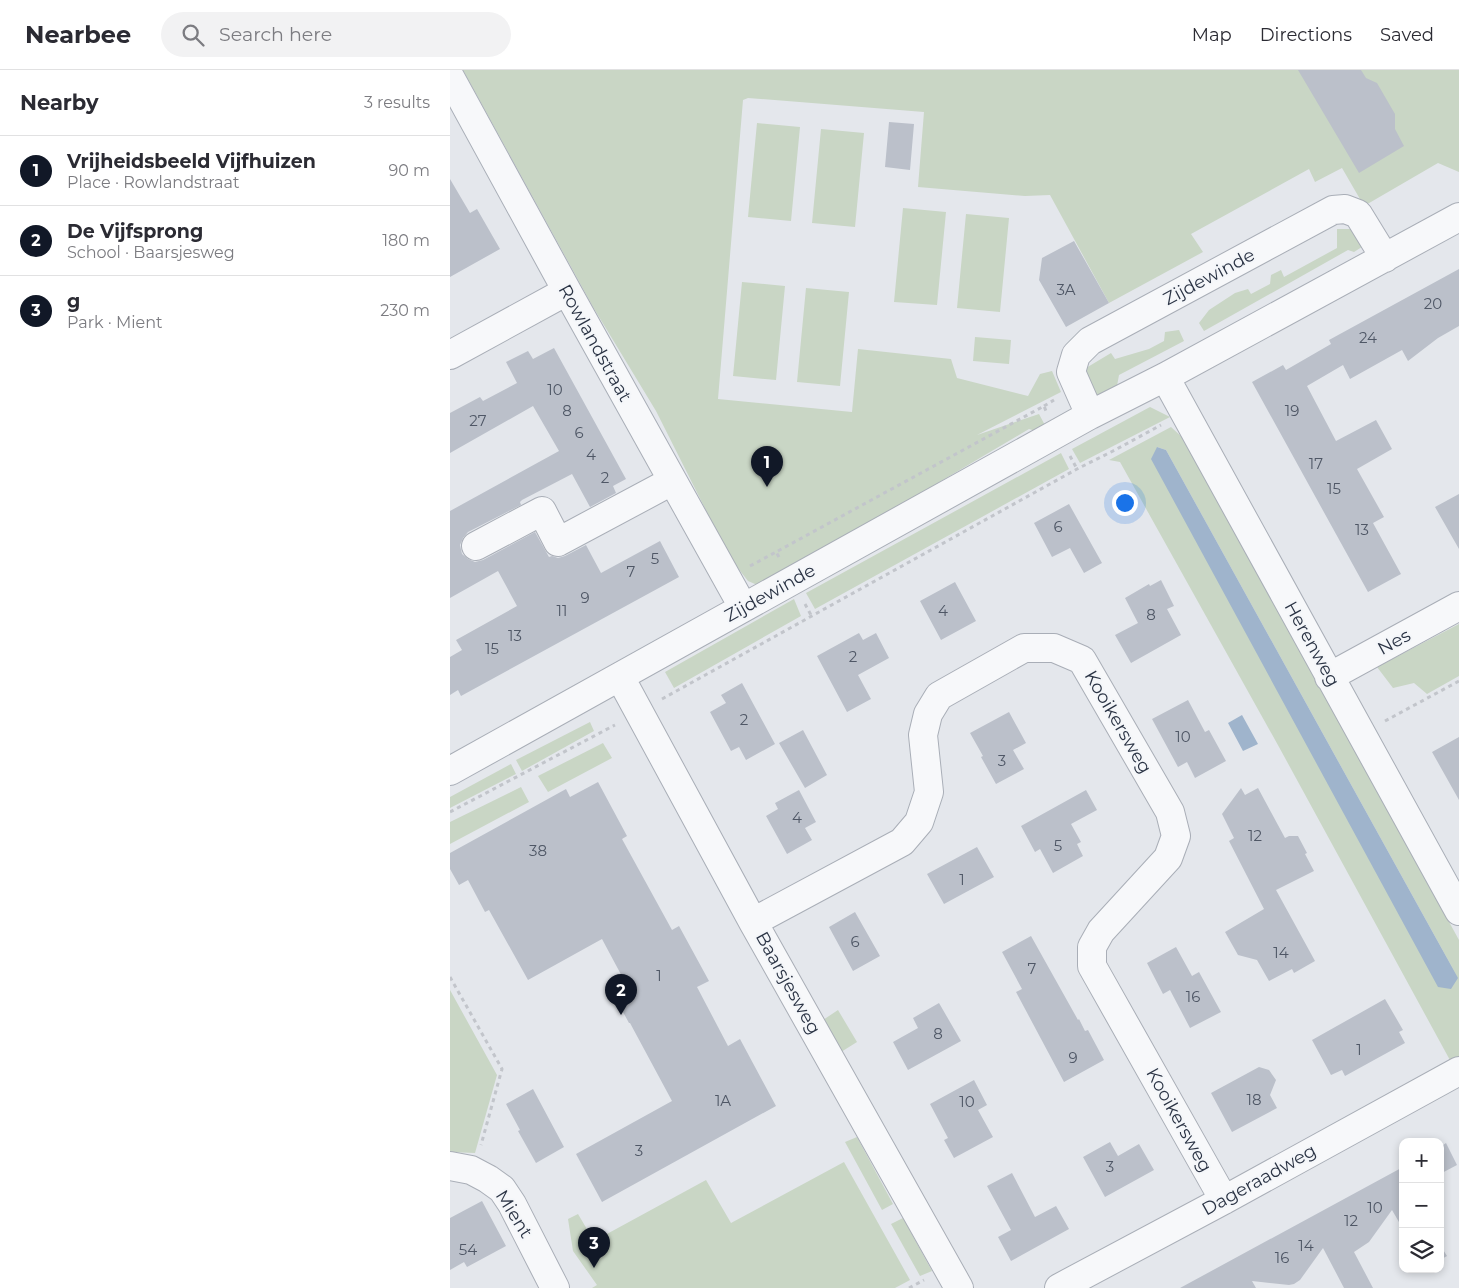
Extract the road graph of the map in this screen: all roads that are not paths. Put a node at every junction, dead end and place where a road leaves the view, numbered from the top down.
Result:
1 (450, 77) edge
2 (1459, 217) edge
3 (1384, 258) junction
4 (566, 291) junction
5 (450, 355) edge
6 (1165, 377) junction
7 (1090, 415) junction
8 (672, 481) junction
9 (476, 546) dead end
10 (1459, 606) edge
11 (742, 608) junction
12 (620, 677) junction
13 (1330, 677) junction
14 (450, 771) edge
15 (1459, 911) edge
16 (753, 922) junction
17 (1459, 1071) edge
18 (450, 1166) edge
19 (1224, 1200) junction
20 (555, 1288) edge
21 (959, 1288) edge
22 (1059, 1288) edge

1 - 4 street, Rowlandstraat
2 - 3 street, Zijdewinde
3 - 6 street, Zijdewinde
3 - 7 street, Zijdewinde
4 - 5 street
4 - 8 street, Rowlandstraat
6 - 7 street, Zijdewinde
6 - 13 street, Herenweg
7 - 11 street, Zijdewinde
8 - 9 street
8 - 11 street, Rowlandstraat
10 - 13 street, Nes
11 - 12 street, Zijdewinde
12 - 14 street, Zijdewinde
12 - 16 street, Baarsjesweg
13 - 15 street, Herenweg
16 - 19 street, Kooikersweg
16 - 21 street, Baarsjesweg
17 - 19 street, Dageraadweg
18 - 20 street, Mient
19 - 22 street, Dageraadweg

